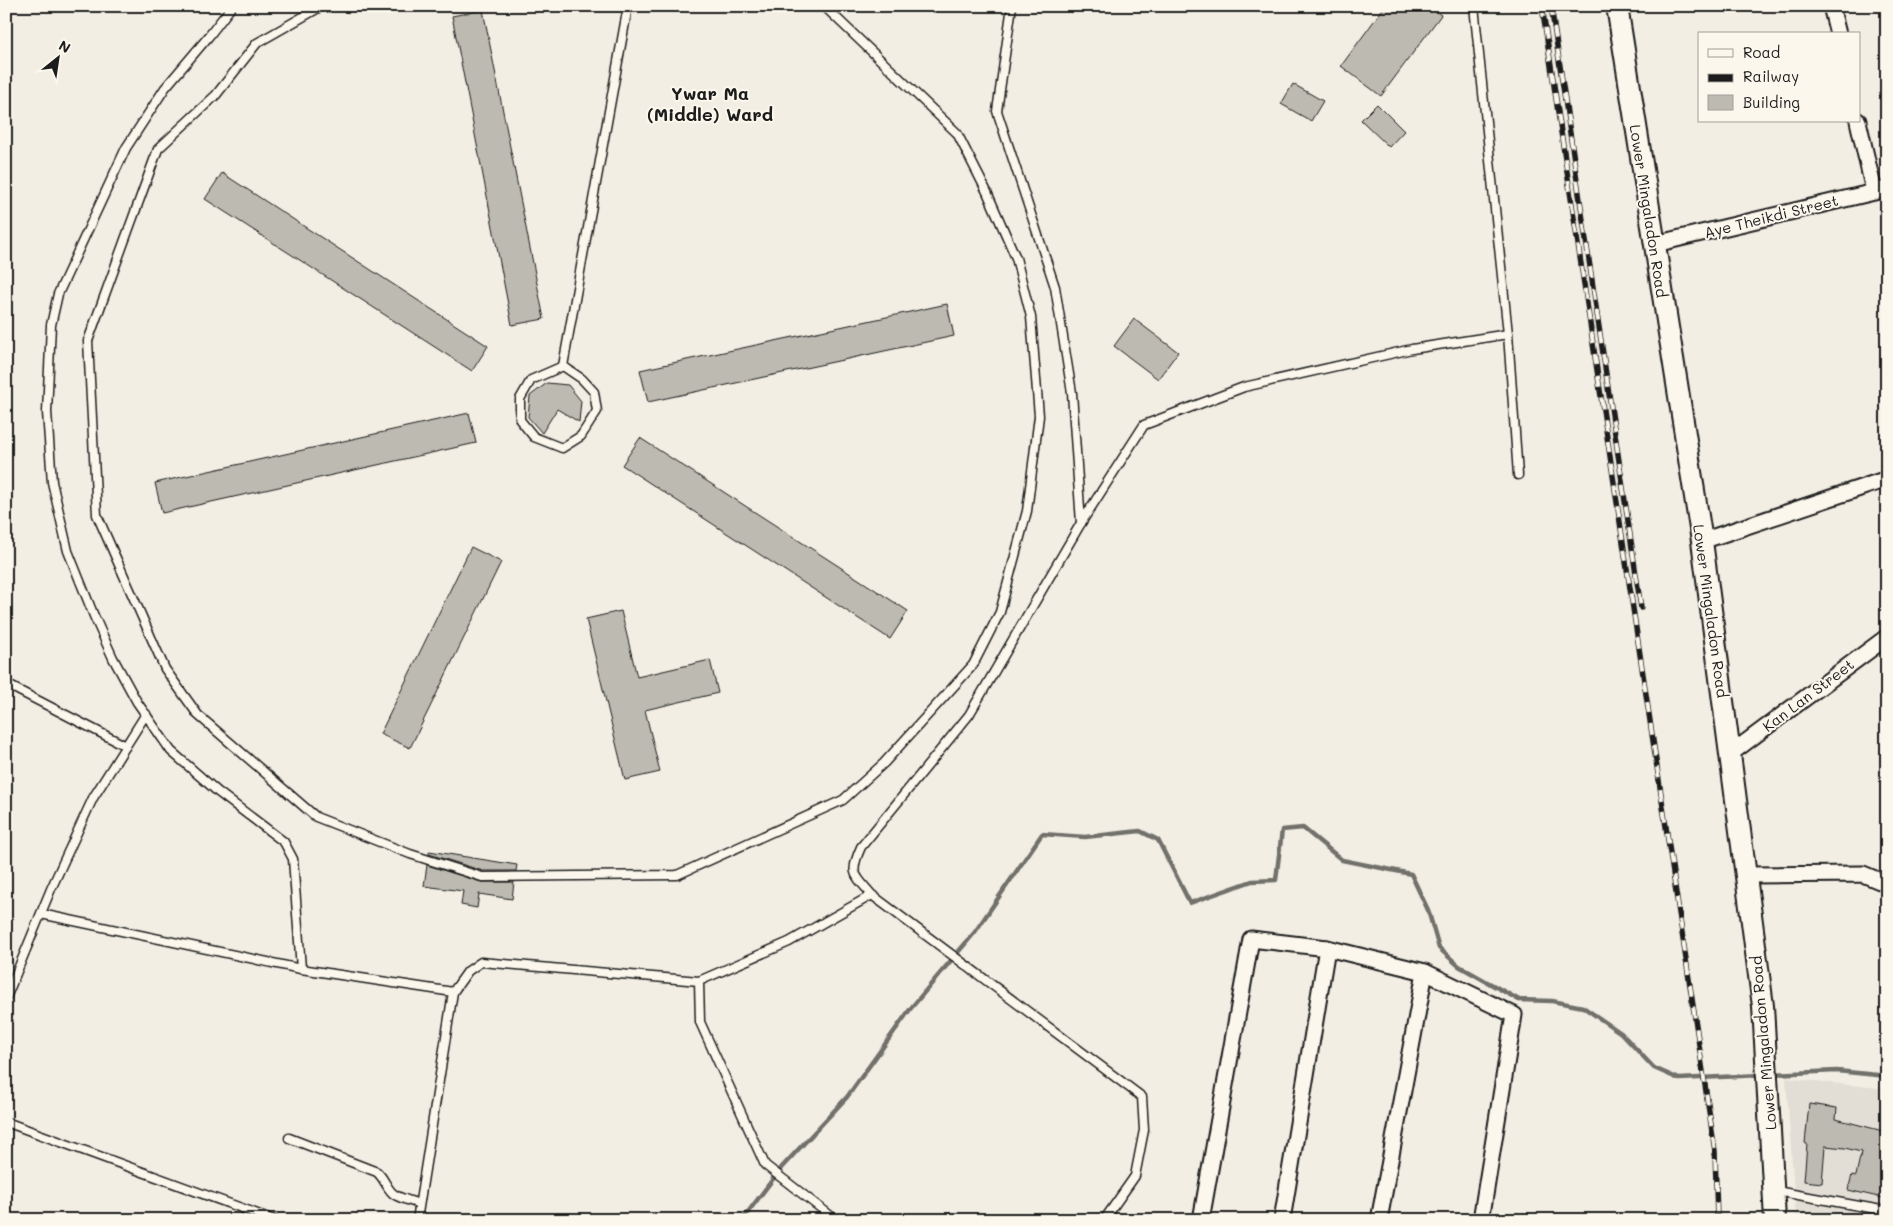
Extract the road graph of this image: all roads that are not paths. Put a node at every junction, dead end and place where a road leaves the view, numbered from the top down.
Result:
1 (232, 6) edge
2 (322, 6) edge
3 (628, 6) edge
4 (824, 6) edge
5 (1012, 6) edge
6 (1474, 6) edge
7 (1617, 6) edge
8 (1831, 6) edge
9 (1838, 32) edge
10 (1858, 122) edge
11 (1880, 190) edge
12 (1654, 244) junction
13 (1508, 334) junction
14 (564, 366) junction
15 (1518, 475) dead end
16 (1881, 481) dead end
17 (1081, 523) junction
18 (1702, 542) junction
19 (1887, 637) edge
20 (6, 684) edge
21 (146, 714) junction
22 (126, 746) junction
23 (1730, 754) junction
24 (1746, 875) junction
25 (1887, 884) edge
26 (872, 894) junction
27 (41, 914) junction
28 (1327, 948) junction
29 (301, 969) junction
30 (1425, 972) junction
31 (699, 981) junction
32 (454, 992) junction
33 (6, 998) edge
34 (6, 1122) edge
35 (289, 1138) dead end
36 (1774, 1191) junction
37 (419, 1204) junction
38 (1887, 1211) edge
39 (274, 1220) edge
40 (416, 1220) edge
41 (836, 1220) edge
42 (1104, 1220) edge
43 (1201, 1220) edge
44 (1282, 1220) edge
45 (1379, 1220) edge
46 (1481, 1220) edge
47 (1775, 1220) edge

1 - 21 lane
2 - 4 lane
3 - 14 lane
5 - 17 lane
6 - 13 lane
7 - 12 main road, Lower Mingaladon Road
8 - 9 street
10 - 11 street
11 - 12 street, Aye Theikdi Street
12 - 18 main road, Lower Mingaladon Road
13 - 15 lane
13 - 17 lane
14 - 14 lane
16 - 18 street
17 - 26 lane
18 - 23 main road, Lower Mingaladon Road
19 - 23 street, Kan Lan Street
20 - 22 lane
21 - 22 lane
21 - 29 lane
22 - 27 lane
23 - 24 main road, Lower Mingaladon Road
24 - 25 street
24 - 36 main road, Lower Mingaladon Road
26 - 31 lane
26 - 42 lane
27 - 29 lane
27 - 33 lane
28 - 30 street
28 - 43 street
28 - 44 street
29 - 32 lane
30 - 45 street
30 - 46 street
31 - 32 lane
31 - 41 lane
32 - 37 lane
34 - 39 lane
35 - 37 lane
36 - 38 lane
36 - 47 main road, Lower Mingaladon Road
37 - 40 lane

